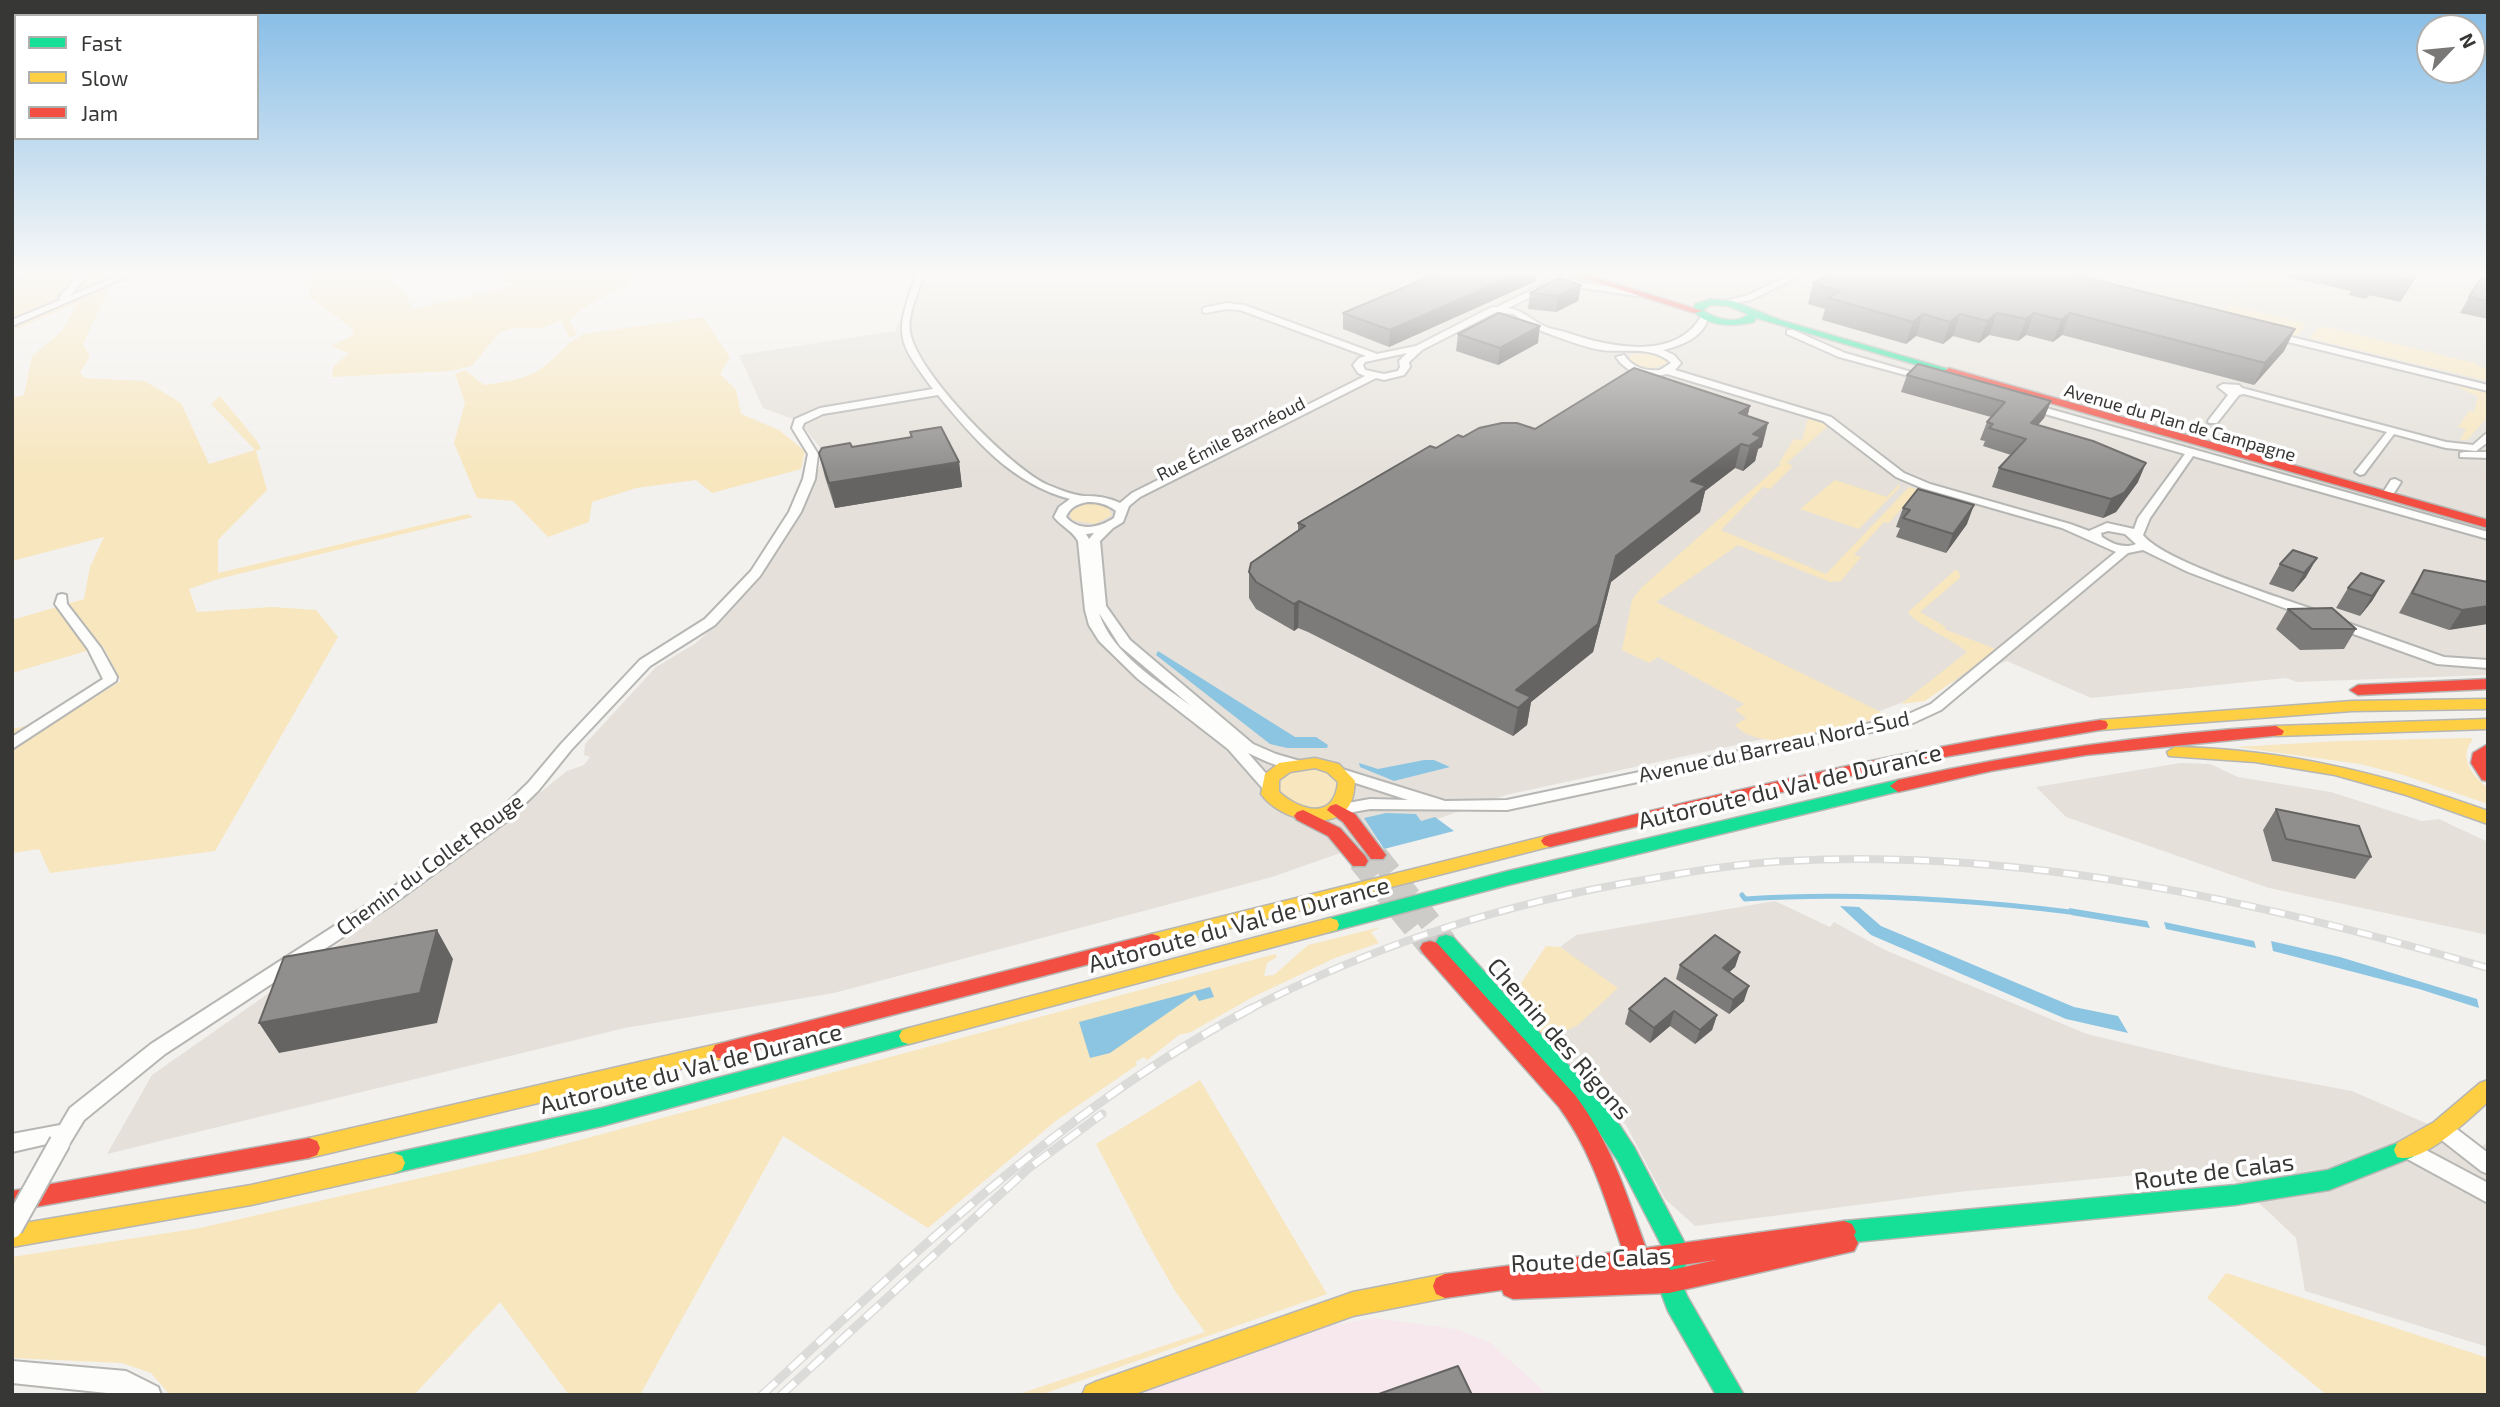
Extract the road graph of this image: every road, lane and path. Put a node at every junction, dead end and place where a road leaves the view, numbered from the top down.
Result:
1 (908, 340) edge
2 (1328, 340) edge
3 (1436, 340) edge
4 (1581, 340) edge
5 (1683, 340) edge
6 (1807, 340) edge
7 (1817, 340) edge
8 (1831, 340) edge
9 (2293, 340) edge
10 (1598, 345) junction
11 (1675, 345) junction
12 (1348, 347) junction
13 (1419, 348) junction
14 (1647, 350) junction
15 (1632, 351) junction
16 (1671, 356) junction
17 (1379, 357) junction
18 (1621, 357) junction
19 (1404, 364) junction
20 (1361, 365) junction
21 (1671, 369) junction
22 (1373, 376) junction
23 (1939, 382) edge
24 (1952, 385) edge
25 (2488, 386) edge
26 (942, 391) junction
27 (2235, 392) junction
28 (2213, 421) tunnel mouth
29 (2389, 435) junction
30 (2488, 435) edge
31 (2488, 455) edge
32 (2188, 456) tunnel mouth
33 (2360, 472) dead end
34 (1043, 488) junction
35 (1083, 499) junction
36 (1098, 499) junction
37 (1062, 510) junction
38 (1122, 510) junction
39 (2144, 518) junction
40 (2488, 524) edge
41 (1108, 527) junction
42 (2114, 528) junction
43 (1078, 530) junction
44 (2488, 530) edge
45 (2488, 536) edge
46 (2099, 537) junction
47 (2135, 545) junction
48 (2095, 572) junction
49 (62, 598) dead end
50 (2488, 664) edge
51 (2488, 684) edge
52 (2488, 704) edge
53 (2126, 722) junction
54 (2488, 724) edge
55 (12, 744) edge
56 (2488, 749) edge
57 (1295, 764) junction
58 (1980, 766) junction
59 (1342, 774) junction
60 (2488, 776) edge
61 (1269, 786) junction
62 (1445, 806) junction
63 (1336, 810) junction
64 (1302, 815) junction
65 (2488, 818) edge
66 (1377, 855) tunnel mouth
67 (1359, 861) tunnel mouth
68 (2488, 1089) edge
69 (2442, 1129) junction
70 (62, 1137) junction
71 (12, 1143) edge
72 (2407, 1149) junction
73 (2488, 1165) edge
74 (2488, 1194) edge
75 (12, 1201) edge
76 (1919, 1227) junction
77 (12, 1228) edge
78 (12, 1236) edge
79 (1678, 1253) junction
80 (1638, 1259) junction
81 (1669, 1282) junction
82 (1426, 1289) junction
83 (12, 1372) edge
84 (150, 1395) edge
85 (1094, 1395) edge
86 (1731, 1395) edge

1 - 26 street
2 - 12 street
3 - 13 street, Rue Émile Barnéoud
4 - 10 street
5 - 11 street
6 - 23 street
7 - 44 main road, Avenue du Plan de Campagne
8 - 40 main road, Avenue du Plan de Campagne
9 - 25 street
10 - 15 street
10 - 18 street
11 - 14 street
11 - 16 street
12 - 17 street
12 - 20 street
13 - 17 street, Rue Émile Barnéoud
13 - 19 street, Rue Émile Barnéoud
14 - 15 street
14 - 16 street
15 - 18 street
16 - 21 street
17 - 19 street, Rue Émile Barnéoud
17 - 20 street, Rue Émile Barnéoud
18 - 21 street
19 - 22 street, Rue Émile Barnéoud
20 - 22 street
20 - 36 street, Rue Émile Barnéoud
21 - 46 street
22 - 38 street, Rue Émile Barnéoud
24 - 45 street
26 - 34 street
26 - 70 street, Chemin du Collet Rouge
27 - 28 street
27 - 29 street
27 - 30 street
29 - 31 street
29 - 33 street
32 - 39 street
34 - 35 street
34 - 37 street
35 - 36 street
35 - 37 street
36 - 38 street
37 - 43 street
38 - 41 street, Rue Émile Barnéoud
39 - 42 street
39 - 47 street
41 - 43 street
41 - 57 street
42 - 46 street
42 - 47 street
43 - 61 street
46 - 47 street
46 - 48 street
47 - 48 street, Avenue du Barreau Nord-Sud
47 - 50 street
48 - 62 street, Avenue du Barreau Nord-Sud
49 - 55 street
51 - 53 main road
52 - 53 main road, Autoroute du Val de Durance
53 - 75 main road, Autoroute du Val de Durance
54 - 58 main road, Autoroute du Val de Durance
56 - 60 main road
57 - 59 main road
57 - 61 main road
58 - 65 main road
58 - 78 main road, Autoroute du Val de Durance
59 - 62 street, Avenue du Barreau Nord-Sud
59 - 63 main road
61 - 64 main road
62 - 63 street, Avenue du Barreau Nord-Sud
63 - 64 main road
63 - 66 main road
64 - 67 main road
68 - 69 main road, Route de Calas
69 - 72 main road, Route de Calas
69 - 73 street
70 - 71 street
70 - 77 street, bridge
72 - 74 street
72 - 76 main road, Route de Calas
76 - 79 main road, Route de Calas
76 - 81 main road, Route de Calas
79 - 80 main road, Route de Calas
79 - 80 main road, Chemin des Rigons
79 - 81 main road
80 - 81 main road
80 - 82 main road, Route de Calas
81 - 82 main road, Route de Calas
81 - 86 main road
82 - 85 main road, Route de Calas
83 - 84 street

